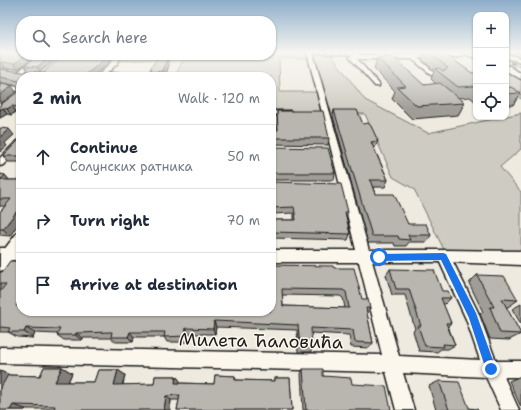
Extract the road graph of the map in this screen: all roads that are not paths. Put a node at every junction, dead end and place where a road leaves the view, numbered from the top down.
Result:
1 (313, 71) edge
2 (365, 71) edge
3 (430, 71) edge
4 (510, 71) edge
5 (521, 77) edge
6 (438, 78) edge
7 (0, 85) edge
8 (377, 85) dead end
9 (16, 89) edge
10 (16, 97) edge
11 (0, 99) edge
12 (12, 101) junction
13 (16, 101) edge
14 (5, 106) edge
15 (276, 113) edge
16 (302, 113) edge
17 (16, 147) edge
18 (0, 163) edge
19 (16, 244) edge
20 (276, 256) edge
21 (443, 256) junction
22 (7, 257) edge
23 (364, 257) junction
24 (521, 258) edge
25 (0, 355) edge
26 (394, 364) junction
27 (491, 369) junction
28 (521, 369) edge
29 (405, 410) edge
30 (510, 410) edge

1 - 23 street
2 - 8 street
3 - 6 street
4 - 5 main road
7 - 9 street
10 - 12 street
11 - 12 street
12 - 13 street
12 - 14 street
15 - 16 street
17 - 18 street
19 - 22 street
20 - 23 main road
21 - 23 main road
21 - 24 main road
21 - 27 street
23 - 26 street
25 - 26 street, Милета Ћаловића
26 - 27 street, Милета Ћаловића
26 - 29 street
27 - 28 street, Милета Ћаловића
27 - 30 street

